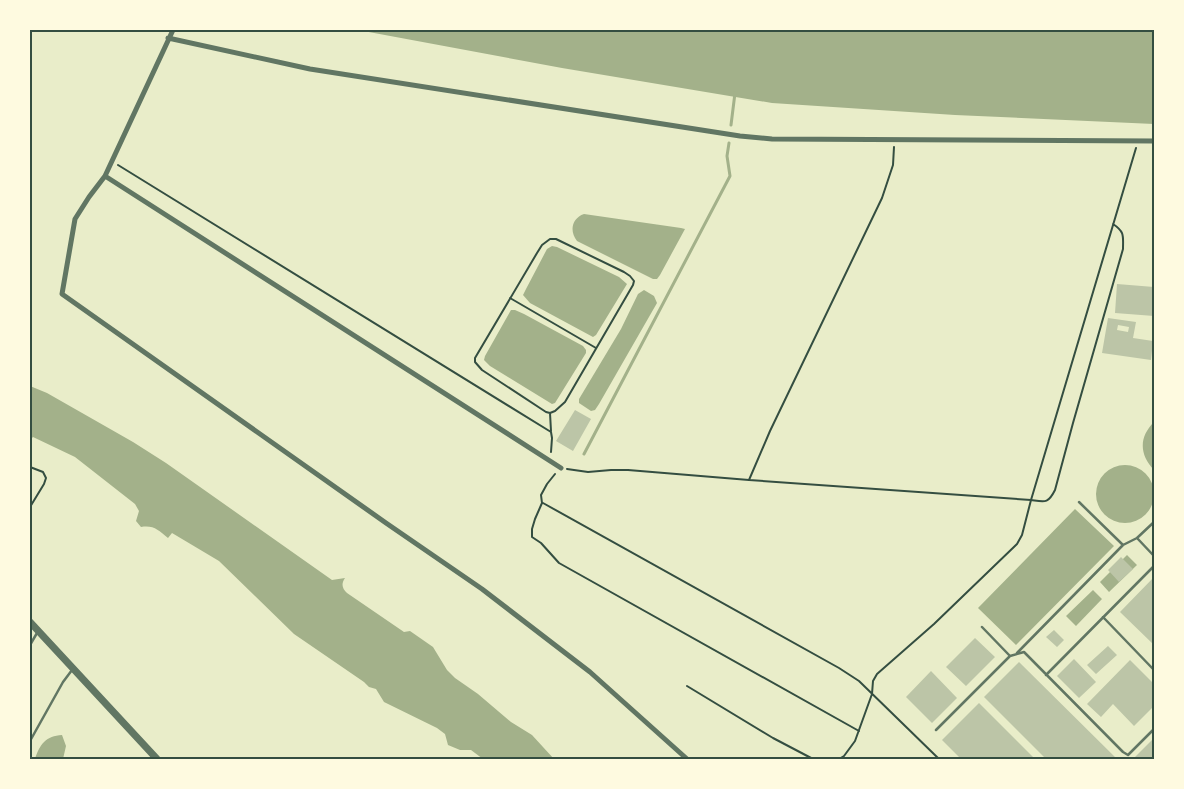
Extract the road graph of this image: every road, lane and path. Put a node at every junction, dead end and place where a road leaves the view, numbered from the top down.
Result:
1 (173, 30) edge
2 (168, 38) junction
3 (894, 140) junction
4 (1138, 141) junction
5 (1154, 141) edge
6 (112, 161) junction
7 (105, 176) junction
8 (1113, 224) junction
9 (510, 298) junction
10 (596, 348) junction
11 (550, 413) junction
12 (551, 431) junction
13 (548, 460) junction
14 (30, 467) edge
15 (561, 468) junction
16 (749, 480) junction
17 (1031, 500) junction
18 (542, 502) junction
19 (1079, 502) dead end
20 (30, 507) edge
21 (1154, 522) edge
22 (1137, 538) junction
23 (1123, 545) junction
24 (1154, 556) edge
25 (1154, 566) edge
26 (1103, 617) junction
27 (30, 622) edge
28 (982, 627) dead end
29 (38, 631) junction
30 (30, 645) edge
31 (1016, 654) junction
32 (1010, 656) junction
33 (73, 669) junction
34 (1154, 670) edge
35 (1046, 675) junction
36 (687, 686) dead end
37 (872, 694) junction
38 (1154, 729) edge
39 (860, 730) junction
40 (936, 730) dead end
41 (30, 740) edge
42 (157, 759) edge
43 (688, 759) edge
44 (813, 759) edge
45 (839, 759) edge
46 (939, 759) edge

1 - 2 street
2 - 3 street
2 - 6 street
3 - 4 street
3 - 16 path
4 - 5 street
4 - 8 path
6 - 7 street
6 - 12 path
7 - 13 street
7 - 43 street
8 - 17 path
8 - 17 path
9 - 10 path
9 - 10 path
9 - 11 path
10 - 11 path
11 - 12 path
12 - 13 path
13 - 15 street
14 - 20 path
15 - 16 path
15 - 18 path
16 - 17 path
17 - 37 path
18 - 37 path
18 - 39 path
19 - 23 lane
21 - 22 lane
22 - 23 lane
22 - 24 lane
23 - 31 lane
25 - 26 lane
26 - 34 lane
26 - 35 lane
27 - 29 street
28 - 32 lane
29 - 30 lane
29 - 33 street
31 - 32 lane
31 - 35 lane
32 - 40 lane
33 - 41 lane
33 - 42 street
35 - 38 lane
36 - 44 path
37 - 39 path
37 - 46 path
39 - 45 path

